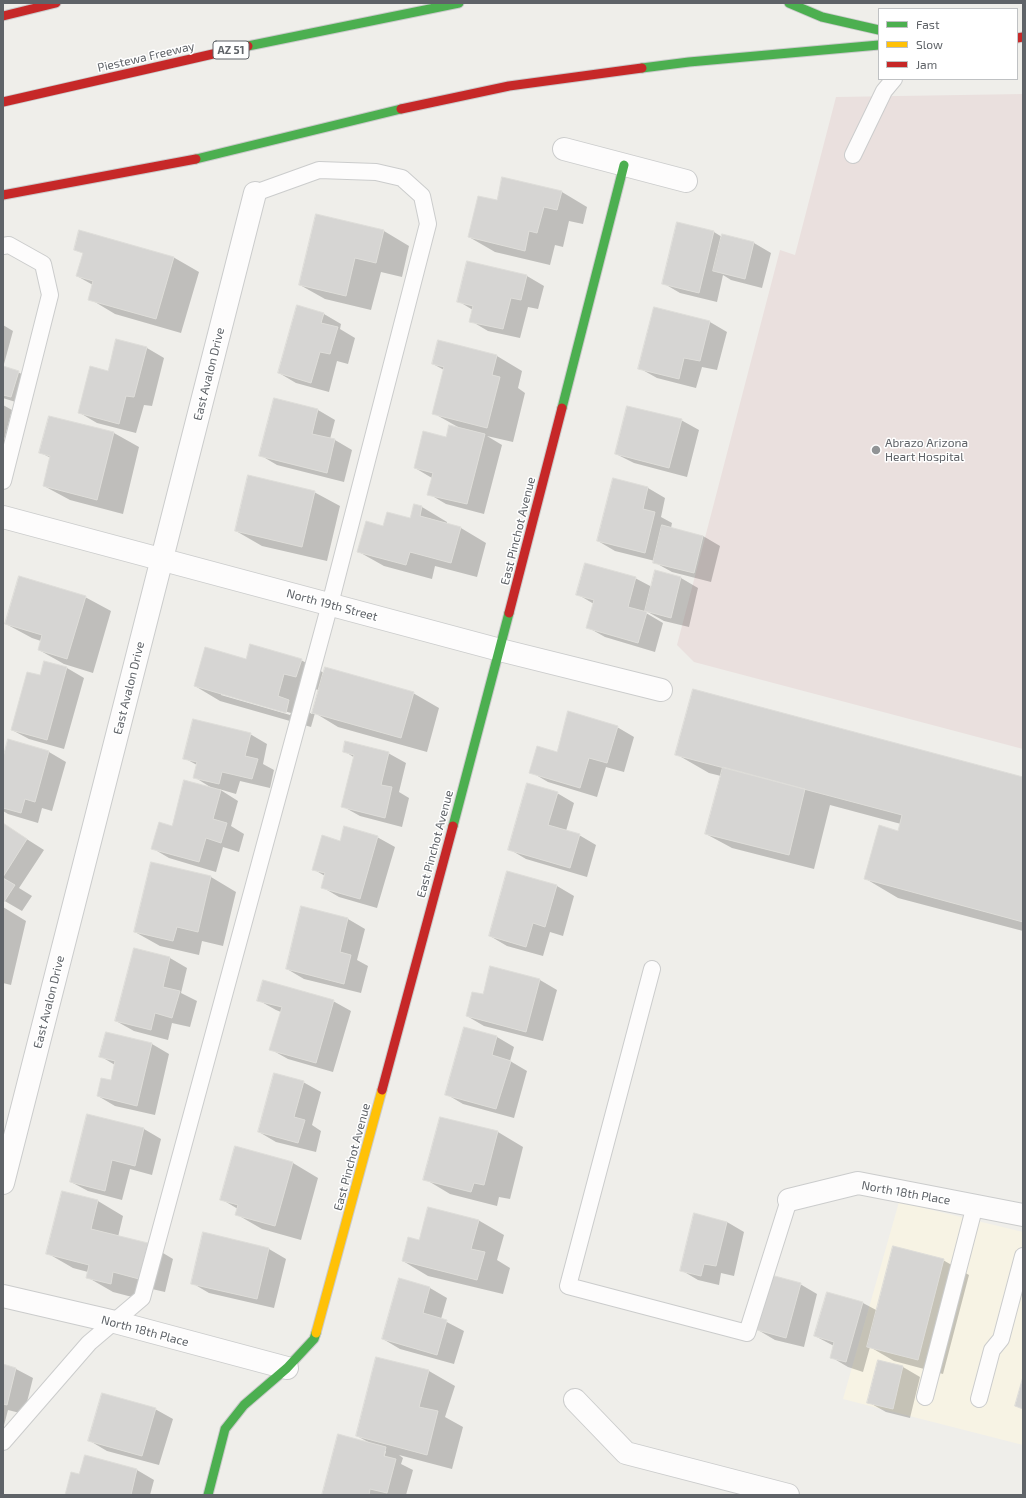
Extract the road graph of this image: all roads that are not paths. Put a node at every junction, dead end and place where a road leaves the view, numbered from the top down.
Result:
1 (56, 3) edge
2 (459, 3) edge
3 (789, 3) edge
4 (3, 16) edge
5 (878, 30) edge
6 (878, 45) edge
7 (893, 80) edge
8 (3, 102) edge
9 (564, 149) dead end
10 (853, 155) dead end
11 (624, 165) junction
12 (686, 181) dead end
13 (255, 193) joint
14 (3, 196) edge
15 (3, 246) edge
16 (3, 481) edge
17 (3, 517) edge
18 (162, 558) junction
19 (330, 604) junction
20 (500, 650) junction
21 (661, 690) dead end
22 (652, 969) dead end
23 (3, 1183) edge
24 (789, 1200) joint
25 (975, 1205) junction
26 (1023, 1215) edge
27 (1023, 1256) edge
28 (3, 1296) edge
29 (115, 1322) junction
30 (287, 1368) junction
31 (925, 1397) dead end
32 (979, 1399) dead end
33 (575, 1400) dead end
34 (3, 1442) edge
35 (208, 1495) edge
36 (788, 1495) edge

1 - 4 main road
2 - 8 main road, Piestewa Freeway / AZ 51
3 - 5 main road
6 - 14 main road
7 - 10 lane
9 - 11 street
11 - 12 street
11 - 20 main road, East Pinchot Avenue
13 - 18 street, East Avalon Drive
13 - 19 lane
15 - 16 lane
17 - 18 street, North 19th Street
18 - 19 street, North 19th Street
18 - 23 street, East Avalon Drive
19 - 20 street, North 19th Street
19 - 29 lane
20 - 21 street, North 19th Street
20 - 30 main road, East Pinchot Avenue
22 - 24 lane
24 - 25 street, North 18th Place
25 - 26 street, North 18th Place
25 - 31 lane
27 - 32 lane
28 - 29 street, North 18th Place
29 - 30 street, North 18th Place
29 - 34 lane
30 - 35 main road, East Pinchot Avenue
33 - 36 street

